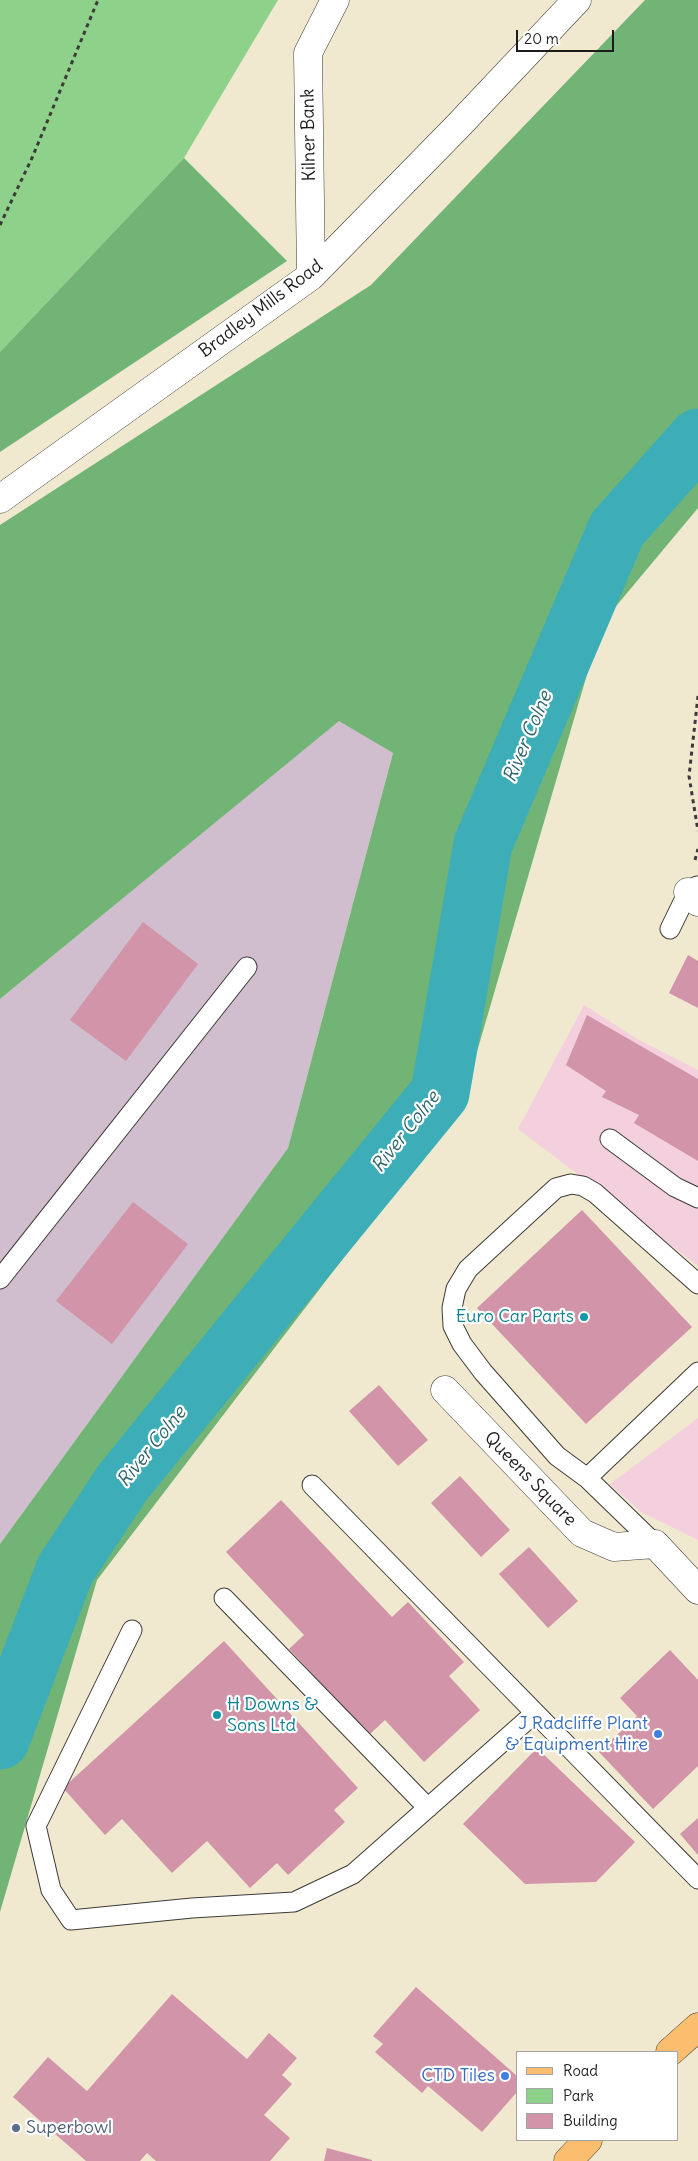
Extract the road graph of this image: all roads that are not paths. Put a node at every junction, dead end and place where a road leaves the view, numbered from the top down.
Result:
1 (335, 0) edge
2 (577, 0) edge
3 (311, 276) junction
4 (0, 499) edge
5 (695, 893) edge
6 (670, 930) dead end
7 (247, 967) dead end
8 (610, 1139) dead end
9 (698, 1198) edge
10 (0, 1279) edge
11 (698, 1284) edge
12 (698, 1372) edge
13 (445, 1390) dead end
14 (587, 1478) junction
15 (312, 1485) dead end
16 (655, 1544) junction
17 (698, 1590) edge
18 (224, 1598) dead end
19 (132, 1630) dead end
20 (535, 1712) junction
21 (428, 1808) junction
22 (698, 1879) edge
23 (698, 2027) edge
24 (671, 2051) edge
25 (587, 2141) edge
26 (568, 2161) edge

1 - 3 street, Kilner Bank
2 - 3 street, Bradley Mills Road
3 - 4 street, Bradley Mills Road
5 - 6 lane
7 - 10 lane
8 - 9 lane
11 - 14 lane
12 - 14 lane
13 - 16 street, Queens Square
14 - 16 lane
15 - 20 lane
16 - 17 street
18 - 21 lane
19 - 21 lane
20 - 21 lane
20 - 22 lane
23 - 24 main road
25 - 26 main road

